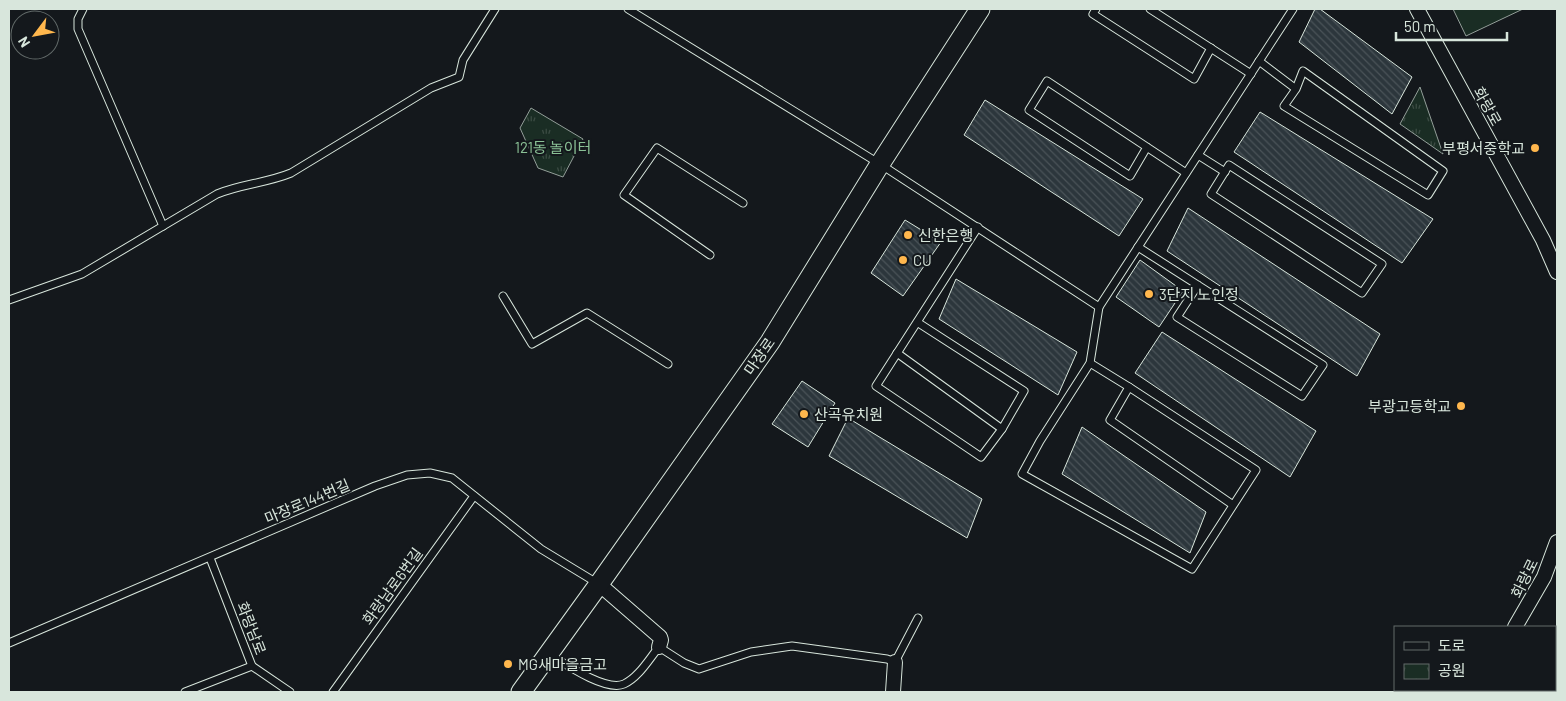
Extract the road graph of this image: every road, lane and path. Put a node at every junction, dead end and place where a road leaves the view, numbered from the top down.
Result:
1 (83, 9) edge
2 (495, 9) edge
3 (628, 9) edge
4 (980, 9) edge
5 (1096, 9) edge
6 (1150, 9) edge
7 (1293, 9) edge
8 (1417, 9) edge
9 (1211, 48) junction
10 (1259, 61) junction
11 (1250, 74) junction
12 (1296, 89) junction
13 (1147, 147) junction
14 (1198, 155) junction
15 (880, 164) junction
16 (1225, 172) junction
17 (1186, 173) junction
18 (743, 203) dead end
19 (163, 226) junction
20 (978, 227) junction
21 (1138, 247) junction
22 (710, 255) dead end
23 (1557, 272) edge
24 (1198, 285) junction
25 (503, 296) dead end
26 (9, 300) edge
27 (1099, 307) junction
28 (917, 322) junction
29 (897, 353) junction
30 (668, 364) dead end
31 (1090, 364) junction
32 (1129, 387) junction
33 (1002, 429) junction
34 (474, 496) junction
35 (1233, 505) junction
36 (1557, 542) edge
37 (210, 558) junction
38 (599, 584) junction
39 (918, 618) dead end
40 (1517, 626) edge
41 (9, 642) edge
42 (659, 647) junction
43 (549, 654) junction
44 (895, 662) junction
45 (252, 666) junction
46 (185, 692) edge
47 (290, 692) edge
48 (333, 692) edge
49 (521, 692) edge
50 (893, 692) edge

1 - 19 lane
2 - 19 lane
3 - 15 lane
4 - 15 main road, 마장로
5 - 9 lane
6 - 9 lane
7 - 10 lane
8 - 23 street, 화랑로
9 - 11 lane
10 - 11 lane
10 - 12 lane
11 - 14 lane
12 - 12 lane
13 - 13 lane
13 - 17 lane
14 - 16 lane
14 - 17 lane
15 - 20 lane
15 - 38 main road, 마장로
16 - 16 lane
17 - 21 lane
18 - 22 lane
19 - 26 lane
20 - 27 lane
20 - 28 lane
21 - 24 lane
21 - 27 lane
24 - 24 lane
25 - 30 lane
27 - 31 lane
28 - 29 lane
28 - 33 lane
29 - 33 lane
29 - 33 lane
31 - 32 lane
31 - 35 lane
32 - 35 lane
32 - 35 lane
34 - 37 lane, 마장로144번길
34 - 38 lane, 마장로144번길
34 - 48 lane, 화랑남로6번길
36 - 40 street, 화랑로
37 - 41 lane, 마장로144번길
37 - 45 lane, 화랑남로
38 - 42 street
38 - 43 main road, 마장로
39 - 44 lane
42 - 43 lane
42 - 44 lane
43 - 49 main road, 마장로
44 - 50 street
45 - 46 lane
45 - 47 lane, 화랑남로

